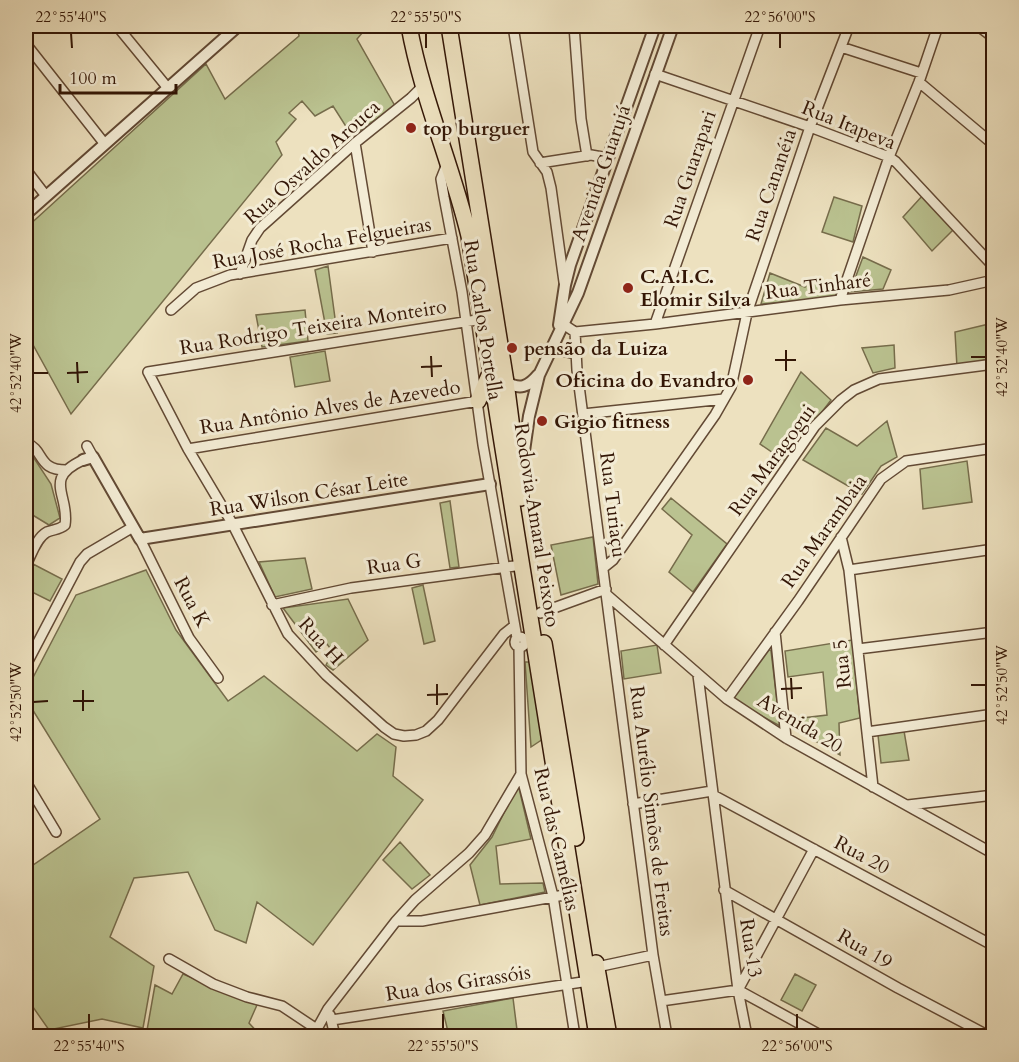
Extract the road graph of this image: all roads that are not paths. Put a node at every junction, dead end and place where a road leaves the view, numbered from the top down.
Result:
1 (117, 26) edge
2 (238, 26) edge
3 (409, 26) edge
4 (416, 26) edge
5 (442, 26) edge
6 (449, 26) edge
7 (513, 26) edge
8 (574, 26) edge
9 (655, 26) edge
10 (672, 26) edge
11 (760, 26) edge
12 (849, 26) edge
13 (938, 26) edge
14 (978, 26) edge
15 (224, 30) edge
16 (993, 38) edge
17 (26, 44) edge
18 (841, 46) junction
19 (655, 74) junction
20 (920, 77) junction
21 (423, 86) junction
22 (167, 87) junction
23 (732, 102) junction
24 (464, 120) junction
25 (810, 127) junction
26 (615, 139) junction
27 (104, 143) junction
28 (355, 143) junction
29 (630, 145) junction
30 (993, 145) edge
31 (587, 156) junction
32 (889, 157) junction
33 (608, 158) junction
34 (447, 162) junction
35 (540, 163) junction
36 (26, 170) edge
37 (453, 178) junction
38 (46, 196) junction
39 (26, 214) edge
40 (452, 238) junction
41 (560, 245) junction
42 (373, 252) junction
43 (575, 253) junction
44 (590, 258) junction
45 (993, 267) edge
46 (240, 274) junction
47 (993, 280) edge
48 (565, 285) junction
49 (840, 300) junction
50 (171, 310) dead end
51 (747, 313) junction
52 (483, 319) junction
53 (465, 321) junction
54 (655, 324) junction
55 (561, 327) junction
56 (575, 332) junction
57 (550, 348) junction
58 (575, 354) junction
59 (993, 364) edge
60 (491, 371) junction
61 (148, 372) joint
62 (538, 375) junction
63 (506, 382) junction
64 (724, 399) junction
65 (477, 401) junction
66 (583, 414) junction
67 (26, 443) edge
68 (87, 446) dead end
69 (993, 448) edge
70 (188, 449) junction
71 (88, 458) junction
72 (66, 470) junction
73 (490, 484) junction
74 (520, 486) junction
75 (232, 523) junction
76 (137, 533) junction
77 (841, 537) junction
78 (993, 549) edge
79 (522, 565) junction
80 (26, 566) edge
81 (504, 568) junction
82 (603, 568) junction
83 (849, 570) junction
84 (606, 592) junction
85 (272, 605) junction
86 (535, 618) junction
87 (775, 632) junction
88 (993, 632) edge
89 (518, 639) junction
90 (664, 645) junction
91 (858, 649) junction
92 (536, 654) junction
93 (26, 665) edge
94 (698, 675) junction
95 (218, 678) dead end
96 (727, 699) junction
97 (993, 714) edge
98 (867, 732) junction
99 (786, 738) junction
100 (521, 774) junction
101 (26, 782) edge
102 (873, 787) junction
103 (712, 793) junction
104 (993, 795) edge
105 (633, 804) junction
106 (908, 806) junction
107 (56, 832) dead end
108 (814, 849) junction
109 (993, 854) edge
110 (724, 890) junction
111 (575, 893) junction
112 (553, 896) junction
113 (777, 920) junction
114 (396, 921) junction
115 (993, 946) edge
116 (653, 955) junction
117 (169, 959) dead end
118 (597, 967) junction
119 (589, 981) junction
120 (566, 984) junction
121 (738, 990) junction
122 (662, 1001) junction
123 (328, 1010) junction
124 (332, 1020) junction
125 (315, 1033) edge
126 (806, 1033) edge
127 (335, 1036) edge
128 (575, 1036) edge
129 (597, 1036) edge
130 (609, 1036) edge
131 (667, 1036) edge
132 (747, 1036) edge
133 (822, 1036) edge
134 (989, 1036) edge

1 - 22 street
2 - 15 street
3 - 21 highway, Rodovia Amaral Peixoto
4 - 37 highway
5 - 24 highway
6 - 24 highway, Rodovia Amaral Peixoto
7 - 35 street
8 - 31 street
9 - 26 street, Avenida Guarujá
10 - 19 street, Avenida Guarujá
11 - 23 street, Rua Guarapari
12 - 18 street, Rua Cananéia
13 - 20 street
14 - 16 street
15 - 22 street
17 - 27 street
18 - 20 street
18 - 25 street, Rua Cananéia
19 - 23 street, Rua Itapeva
19 - 29 street, Avenida Guarujá
20 - 30 street
20 - 32 street
21 - 28 street, Rua Osvaldo Arouca
21 - 34 highway, Rodovia Amaral Peixoto
22 - 27 street
23 - 25 street, Rua Itapeva
23 - 54 street, Rua Guarapari
24 - 63 highway, Rodovia Amaral Peixoto
25 - 32 street, Rua Itapeva
25 - 51 street, Rua Cananéia
26 - 29 street
26 - 33 street, Avenida Guarujá
27 - 38 street
28 - 42 street
28 - 46 street, Rua Osvaldo Arouca
29 - 44 street, Avenida Guarujá
31 - 33 street
31 - 35 street
32 - 45 street, Rua Itapeva
32 - 49 street
33 - 43 street, Avenida Guarujá
34 - 37 highway, Rodovia Amaral Peixoto
34 - 40 street, Rua Carlos Portella
35 - 41 street
36 - 38 street
37 - 52 highway, Rodovia Amaral Peixoto
38 - 39 street
40 - 42 street, Rua José Rocha Felgueiras
40 - 53 street, Rua Carlos Portella
41 - 43 street
41 - 48 street
42 - 46 street, Rua José Rocha Felgueiras
43 - 44 street
43 - 48 street, Avenida Guarujá
44 - 55 street, Avenida Guarujá
46 - 50 street, Rua José Rocha Felgueiras
47 - 49 street, Rua Tinharé
48 - 55 street, Avenida Guarujá
49 - 51 street, Rua Tinharé
51 - 54 street, Rua Tinharé
51 - 64 street, Rua Cananéia
52 - 53 street, Rua Rodrigo Teixeira Monteiro
52 - 60 highway, Rodovia Amaral Peixoto
53 - 61 street, Rua Rodrigo Teixeira Monteiro
53 - 65 street, Rua Carlos Portella
54 - 56 street, Rua Tinharé
55 - 56 street
55 - 57 street, Avenida Guarujá
56 - 58 street, Rua Turiaçu
57 - 58 street
57 - 62 street, Avenida Guarujá
58 - 66 street, Rua Turiaçu
59 - 90 street, Rua Maragogui
60 - 65 highway
60 - 79 highway, Rodovia Amaral Peixoto
61 - 70 street, Rua H
62 - 63 street
62 - 74 street, Avenida Guarujá
63 - 74 highway, Rodovia Amaral Peixoto
64 - 66 street
64 - 82 street, Rua Cananéia
65 - 70 street, Rua Antônio Alves de Azevedo
65 - 73 street, Rua Carlos Portella
66 - 82 street, Rua Turiaçu
67 - 72 street
68 - 71 street, Rua K
69 - 77 street, Rua Marambaia
70 - 75 street, Rua H
71 - 72 street
71 - 76 street, Rua K
72 - 80 street
73 - 75 street, Rua Wilson César Leite
73 - 81 street, Rua Carlos Portella
74 - 86 highway, Rodovia Amaral Peixoto
75 - 76 street, Rua Wilson César Leite
75 - 85 street, Rua H
76 - 93 street
76 - 95 street, Rua K
77 - 83 street, Rua 5
77 - 87 street, Rua Marambaia
78 - 83 street
79 - 81 street, Rua G
79 - 86 highway, Rodovia Amaral Peixoto
81 - 85 street, Rua G
81 - 89 street, Rua Carlos Portella
82 - 84 street, Rua Turiaçu
83 - 91 street, Rua 5
84 - 86 street
84 - 90 street, Avenida 20
84 - 105 street, Rua Aurélio Simões de Freitas
85 - 89 street, Rua H
86 - 89 highway
86 - 92 highway, Rodovia Amaral Peixoto
86 - 118 highway, Rodovia Amaral Peixoto
87 - 96 street, Rua Marambaia
87 - 99 street
88 - 91 street
89 - 92 highway
89 - 100 street, Rua das Camélias
90 - 94 street, Avenida 20
91 - 98 street, Rua 5
92 - 111 highway, Rodovia Amaral Peixoto
94 - 96 street, Avenida 20
94 - 103 street, Rua 13
96 - 99 street, Avenida 20
97 - 98 street
98 - 102 street, Rua 5
99 - 102 street, Avenida 20
100 - 112 street, Rua das Camélias
100 - 114 street
101 - 107 street
102 - 106 street, Avenida 20
103 - 105 street
103 - 108 street, Rua 20
103 - 110 street, Rua 13
104 - 106 street
105 - 116 street, Rua Aurélio Simões de Freitas
106 - 109 street, Avenida 20
108 - 113 street, Rua 13
108 - 115 street, Rua 20
110 - 113 street, Rua 19
110 - 121 street, Rua 13
111 - 112 street
111 - 119 highway, Rodovia Amaral Peixoto
112 - 114 street
112 - 120 street, Rua das Camélias
113 - 121 street, Rua 13
113 - 134 street, Rua 19
114 - 123 street
116 - 118 street
116 - 122 street, Rua Aurélio Simões de Freitas
117 - 125 street
118 - 130 highway, Rodovia Amaral Peixoto
119 - 120 street, Rua dos Girassóis
119 - 129 highway, Rodovia Amaral Peixoto
120 - 124 street, Rua dos Girassóis
120 - 128 street, Rua das Camélias
121 - 122 street
121 - 126 street
121 - 132 street
122 - 131 street, Rua Aurélio Simões de Freitas
123 - 124 street
123 - 125 street
124 - 127 street
126 - 133 street

